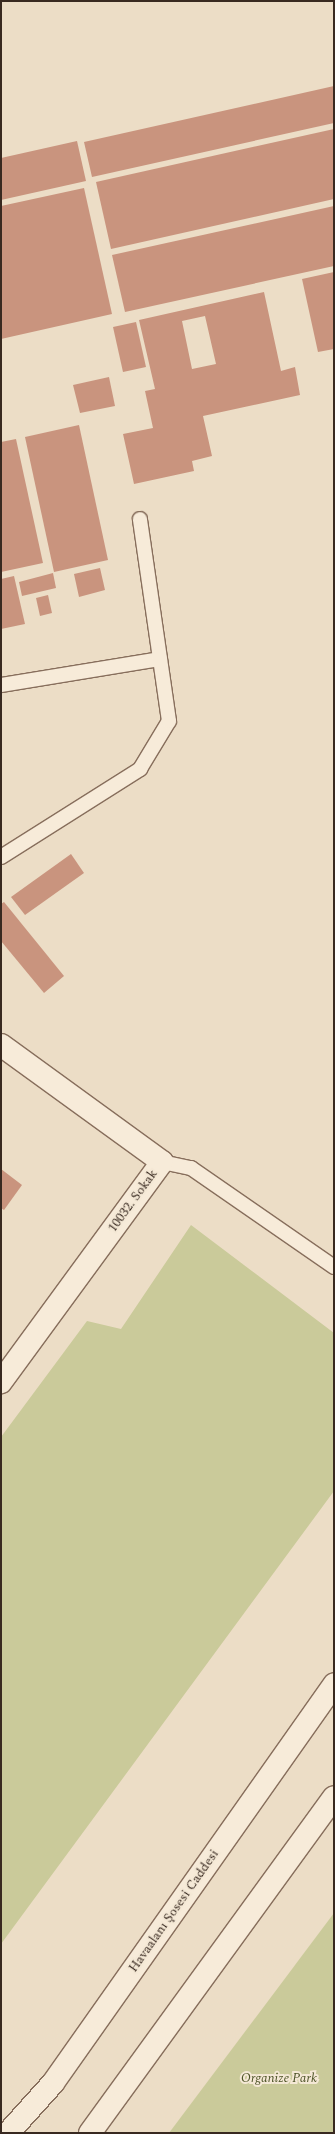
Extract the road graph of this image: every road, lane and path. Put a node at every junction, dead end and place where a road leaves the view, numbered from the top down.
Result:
1 (140, 519) dead end
2 (160, 659) junction
3 (1, 685) edge
4 (1, 858) edge
5 (1, 1044) edge
6 (162, 1162) junction
7 (334, 1267) edge
8 (1, 1382) edge
9 (334, 1684) edge
10 (334, 1797) edge
11 (8, 2133) edge
12 (90, 2133) edge

1 - 2 lane
2 - 3 lane
2 - 4 lane
5 - 6 street, 10032. Sokak
6 - 7 lane
6 - 8 street, 10032. Sokak
9 - 11 street, Havaalanı Şosesi Caddesi
10 - 12 street

